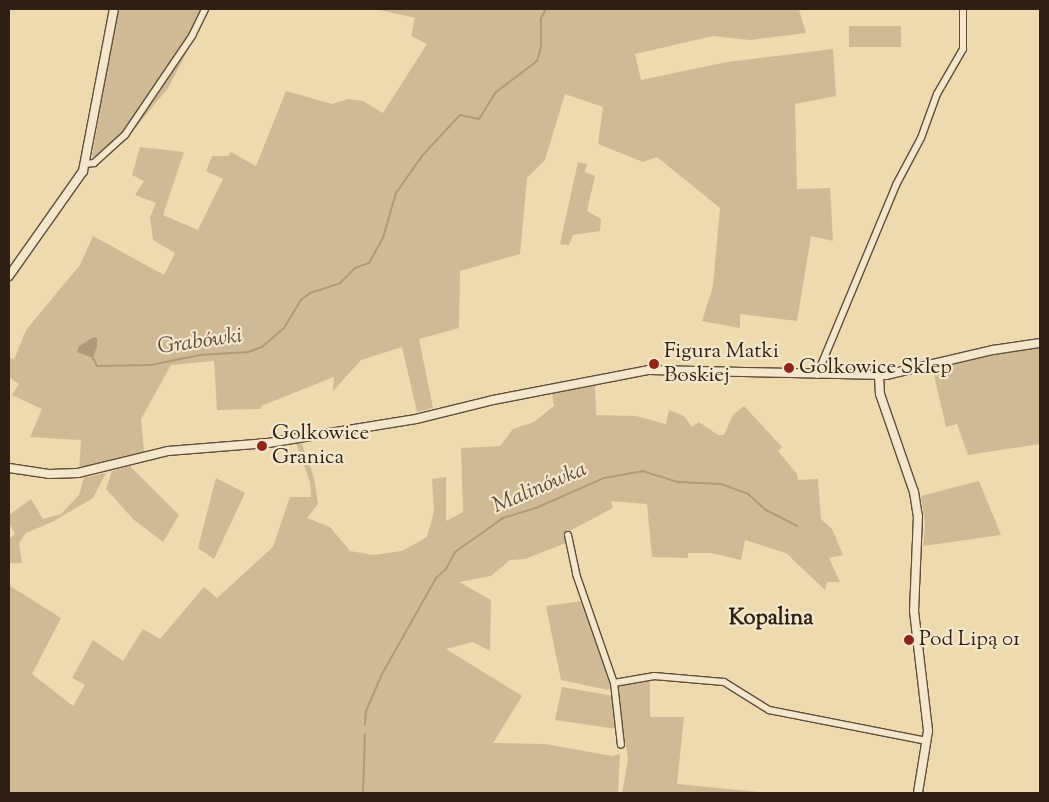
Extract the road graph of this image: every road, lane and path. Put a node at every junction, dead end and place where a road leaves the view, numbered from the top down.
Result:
1 (114, 9) edge
2 (205, 9) edge
3 (963, 9) edge
4 (85, 164) junction
5 (9, 276) edge
6 (1040, 343) edge
7 (817, 375) junction
8 (879, 375) junction
9 (9, 468) edge
10 (568, 536) dead end
11 (614, 683) junction
12 (927, 741) junction
13 (621, 745) dead end
14 (918, 793) edge

1 - 4 street
2 - 4 street
3 - 7 street
4 - 5 street
6 - 8 street
7 - 8 street
7 - 9 street
8 - 12 street
10 - 11 street
11 - 12 street
11 - 13 street
12 - 14 street

